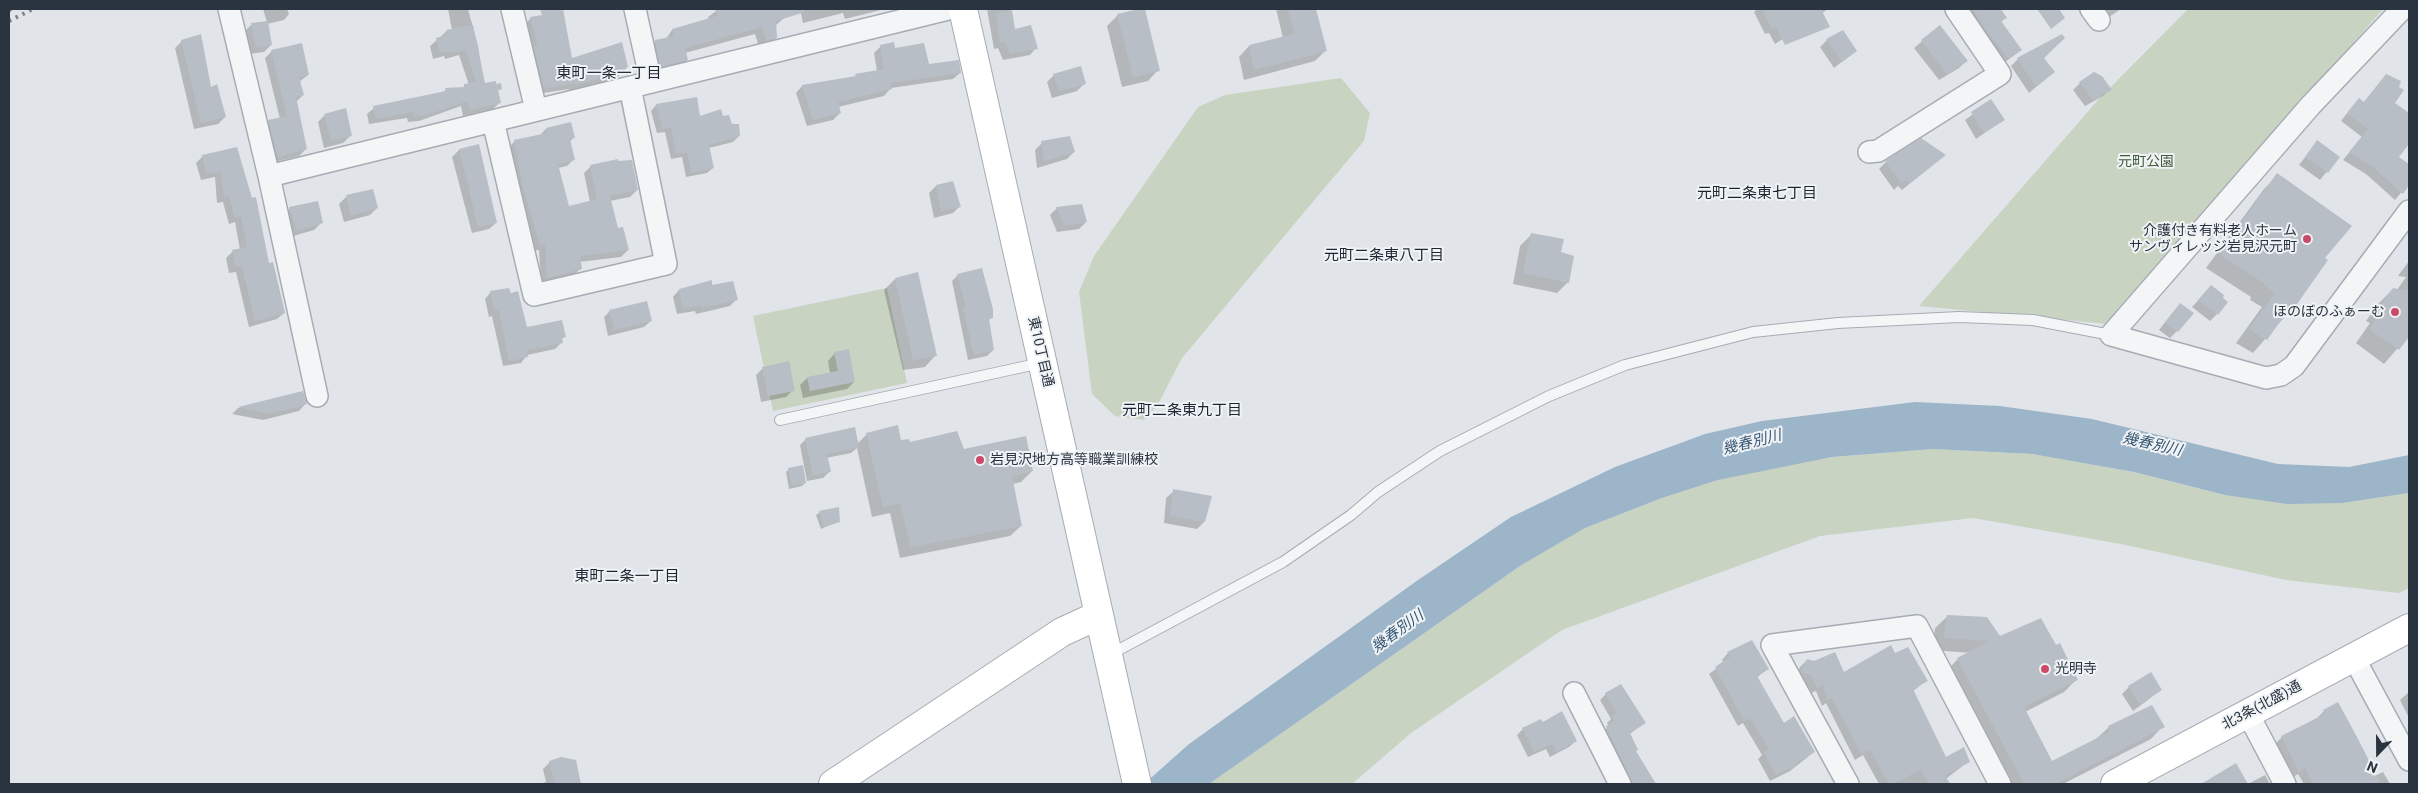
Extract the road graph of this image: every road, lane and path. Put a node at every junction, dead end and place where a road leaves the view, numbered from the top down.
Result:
1 (229, 9) edge
2 (512, 9) edge
3 (635, 9) edge
4 (948, 9) edge
5 (963, 9) edge
6 (1956, 9) edge
7 (2402, 9) edge
8 (651, 82) junction
9 (630, 87) junction
10 (536, 110) junction
11 (493, 121) junction
12 (1869, 152) dead end
13 (269, 176) junction
14 (2409, 211) edge
15 (2111, 335) junction
16 (1042, 363) junction
17 (317, 396) dead end
18 (780, 420) dead end
19 (1099, 615) junction
20 (2409, 628) edge
21 (1108, 656) junction
22 (2354, 658) junction
23 (1574, 693) dead end
24 (2248, 714) junction
25 (2409, 760) edge
26 (2130, 781) edge
27 (833, 784) edge
28 (1137, 784) edge
29 (1620, 784) edge
30 (1848, 784) edge
31 (2000, 784) edge
32 (2285, 784) edge

1 - 13 street
2 - 10 street
3 - 8 street
4 - 8 street
5 - 16 street, 東10丁目通
6 - 12 street
7 - 15 street
8 - 9 street
9 - 10 street
9 - 11 street
10 - 11 street
11 - 13 street
13 - 17 street
14 - 15 street
15 - 21 lane
16 - 18 lane
16 - 19 street, 東10丁目通
19 - 21 street, 東10丁目通
19 - 27 street
20 - 22 street, 北3条(北盛)通
21 - 28 street, 東10丁目通
22 - 24 street, 北3条(北盛)通
22 - 25 street
23 - 29 street
24 - 26 street, 北3条(北盛)通
24 - 32 street
30 - 31 street

